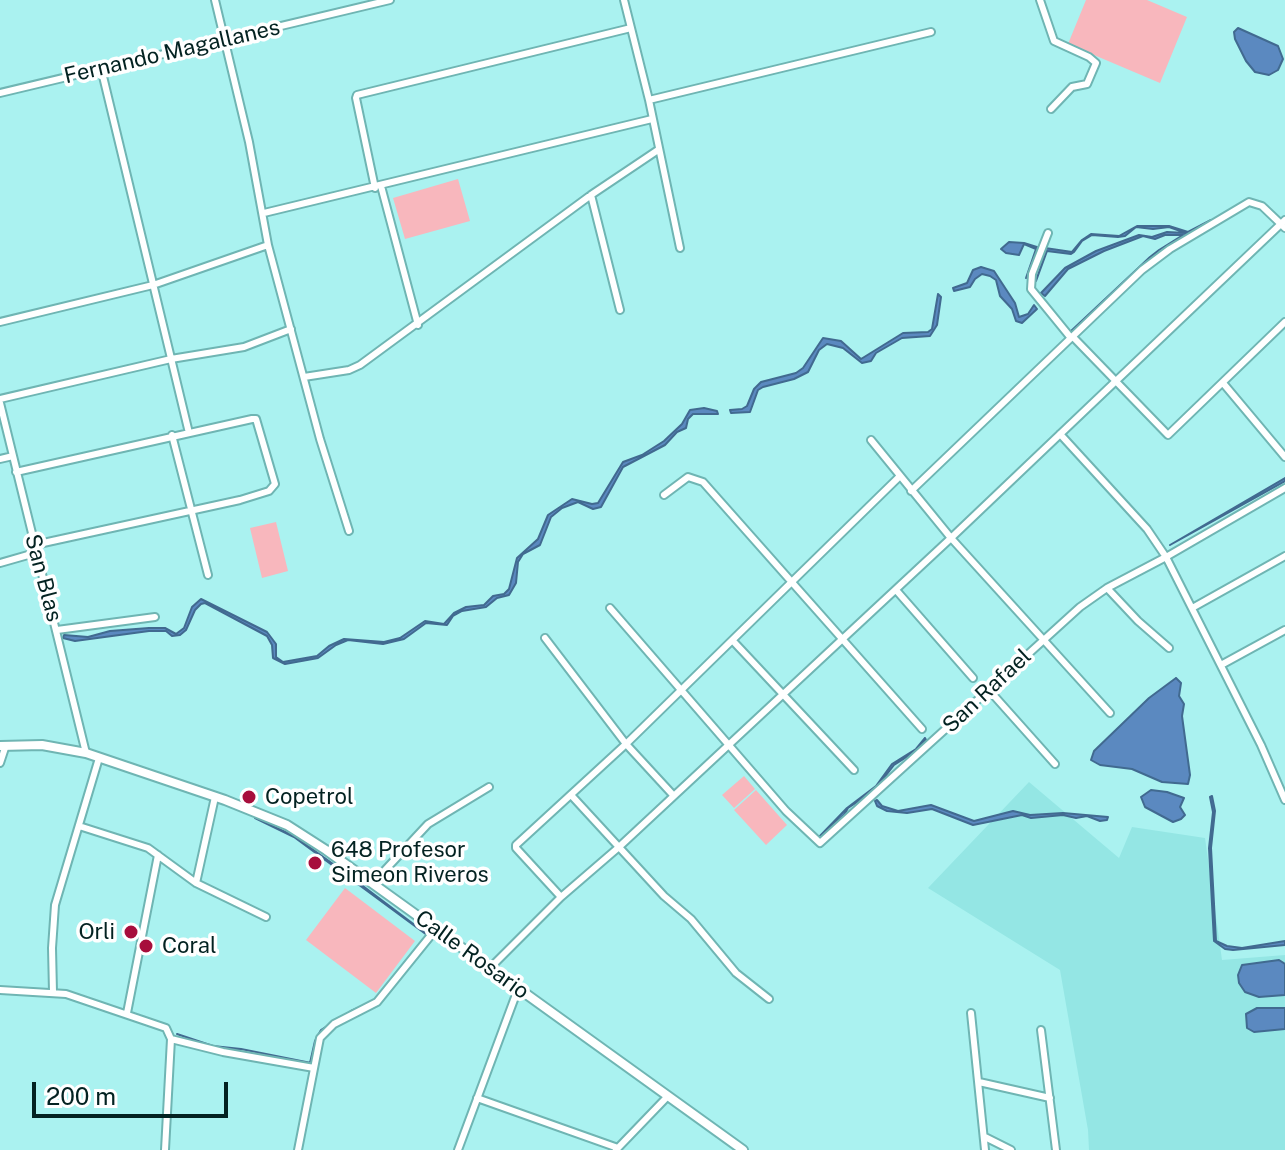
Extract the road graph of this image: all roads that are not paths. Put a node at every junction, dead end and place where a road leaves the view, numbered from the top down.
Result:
1 (215, 0) edge
2 (390, 0) edge
3 (624, 0) edge
4 (1040, 0) edge
5 (631, 28) junction
6 (931, 32) dead end
7 (226, 40) junction
8 (101, 68) junction
9 (0, 93) edge
10 (649, 100) junction
11 (1051, 109) dead end
12 (652, 119) junction
13 (658, 150) junction
14 (378, 187) junction
15 (591, 195) junction
16 (264, 213) junction
17 (1284, 224) edge
18 (1048, 233) dead end
19 (268, 245) junction
20 (680, 248) dead end
21 (153, 285) junction
22 (620, 310) dead end
23 (0, 322) edge
24 (1285, 322) edge
25 (418, 325) junction
26 (291, 329) junction
27 (1072, 337) junction
28 (171, 359) junction
29 (304, 377) junction
30 (1114, 380) junction
31 (1223, 383) junction
32 (0, 401) edge
33 (189, 433) junction
34 (1060, 434) junction
35 (172, 435) junction
36 (871, 440) dead end
37 (13, 456) junction
38 (1285, 457) edge
39 (0, 459) edge
40 (16, 472) junction
41 (899, 477) junction
42 (1285, 488) edge
43 (911, 491) junction
44 (664, 495) dead end
45 (191, 510) junction
46 (349, 531) dead end
47 (951, 538) junction
48 (35, 549) junction
49 (1285, 556) edge
50 (1166, 557) junction
51 (0, 563) edge
52 (208, 575) dead end
53 (793, 583) junction
54 (1107, 588) junction
55 (896, 590) junction
56 (1194, 607) junction
57 (610, 608) dead end
58 (155, 617) dead end
59 (57, 630) junction
60 (1285, 630) edge
61 (545, 638) dead end
62 (842, 639) junction
63 (1042, 639) junction
64 (733, 641) junction
65 (1169, 648) dead end
66 (1221, 665) junction
67 (973, 678) dead end
68 (680, 690) junction
69 (989, 690) junction
70 (781, 693) junction
71 (1110, 713) dead end
72 (922, 729) dead end
73 (626, 744) junction
74 (3, 745) edge
75 (729, 745) junction
76 (86, 753) junction
77 (99, 758) junction
78 (0, 763) edge
79 (1055, 764) dead end
80 (854, 770) dead end
81 (489, 787) dead end
82 (571, 795) junction
83 (673, 795) junction
84 (215, 797) junction
85 (1285, 800) edge
86 (79, 826) junction
87 (619, 847) junction
88 (158, 855) junction
89 (196, 883) junction
90 (373, 883) junction
91 (561, 897) junction
92 (266, 917) dead end
93 (436, 929) junction
94 (490, 968) junction
95 (518, 989) junction
96 (0, 990) edge
97 (53, 992) junction
98 (769, 999) dead end
99 (127, 1013) junction
100 (971, 1013) dead end
101 (1041, 1030) dead end
102 (171, 1039) junction
103 (314, 1068) junction
104 (979, 1082) junction
105 (668, 1096) junction
106 (477, 1098) junction
107 (1050, 1098) junction
108 (985, 1137) junction
109 (617, 1149) edge
110 (165, 1150) edge
111 (298, 1150) edge
112 (458, 1150) edge
113 (743, 1150) edge
114 (985, 1150) edge
115 (1011, 1150) edge
116 (1056, 1150) edge

1 - 7 street
2 - 7 street, Fernando Magallanes
3 - 5 street
4 - 11 street
5 - 10 street
5 - 14 street
6 - 10 street
7 - 8 street, Fernando Magallanes
7 - 16 street
8 - 9 street, Fernando Magallanes
8 - 21 street
10 - 12 street
12 - 13 street
12 - 14 street
13 - 15 street
13 - 20 street
14 - 16 street
14 - 25 street
15 - 22 street
15 - 25 street
16 - 19 street
17 - 27 street
17 - 30 street
18 - 27 street
19 - 21 street
19 - 26 street
21 - 23 street
21 - 28 street
24 - 31 street
25 - 29 street
26 - 28 street
26 - 29 street
27 - 30 street
27 - 43 street
28 - 32 street
28 - 33 street
29 - 46 street
30 - 31 street
30 - 34 street
31 - 38 street
32 - 37 street, San Blas
33 - 35 street
33 - 45 street
34 - 47 street
34 - 50 street
35 - 40 street
35 - 45 street
36 - 41 street
37 - 39 street
37 - 40 street, San Blas
40 - 48 street, San Blas
41 - 43 street
41 - 53 street
42 - 50 street, San Rafael
43 - 47 street
44 - 53 street
45 - 48 street
45 - 52 street
47 - 55 street
47 - 63 street
48 - 51 street
48 - 59 street, San Blas
49 - 56 street
50 - 54 street, San Rafael
50 - 56 street
53 - 62 street
53 - 64 street
54 - 63 street, San Rafael
54 - 65 street
55 - 62 street
55 - 67 street
56 - 66 street
57 - 68 street
58 - 59 street
59 - 76 street, San Blas
60 - 66 street
61 - 73 street
62 - 70 street
62 - 72 street
63 - 69 street, San Rafael
63 - 71 street
64 - 68 street
64 - 70 street
66 - 85 street
68 - 73 street
68 - 75 street
69 - 75 street, San Rafael
69 - 79 street
70 - 75 street
70 - 80 street
73 - 82 street
73 - 83 street
74 - 76 main road, Calle Rosario
74 - 78 street
75 - 83 street
76 - 77 main road, Calle Rosario
77 - 84 main road, Calle Rosario
77 - 86 street
81 - 90 street
82 - 87 street
82 - 91 street
83 - 87 street
84 - 89 street
84 - 90 main road, Calle Rosario
86 - 88 street
86 - 97 street
87 - 91 street
87 - 98 street
88 - 89 street
88 - 99 street
89 - 92 street
90 - 93 main road, Calle Rosario
91 - 94 street
93 - 94 main road, Calle Rosario
93 - 103 street
94 - 95 main road, Calle Rosario
95 - 105 main road, Calle Rosario
95 - 106 street
96 - 97 street
97 - 99 street
99 - 102 street
100 - 104 street
101 - 107 street
102 - 103 street
102 - 110 street
103 - 111 street
104 - 107 street
104 - 108 street
105 - 109 street
105 - 113 main road, Calle Rosario
106 - 109 street
106 - 112 street
107 - 116 street
108 - 114 street
108 - 115 street

